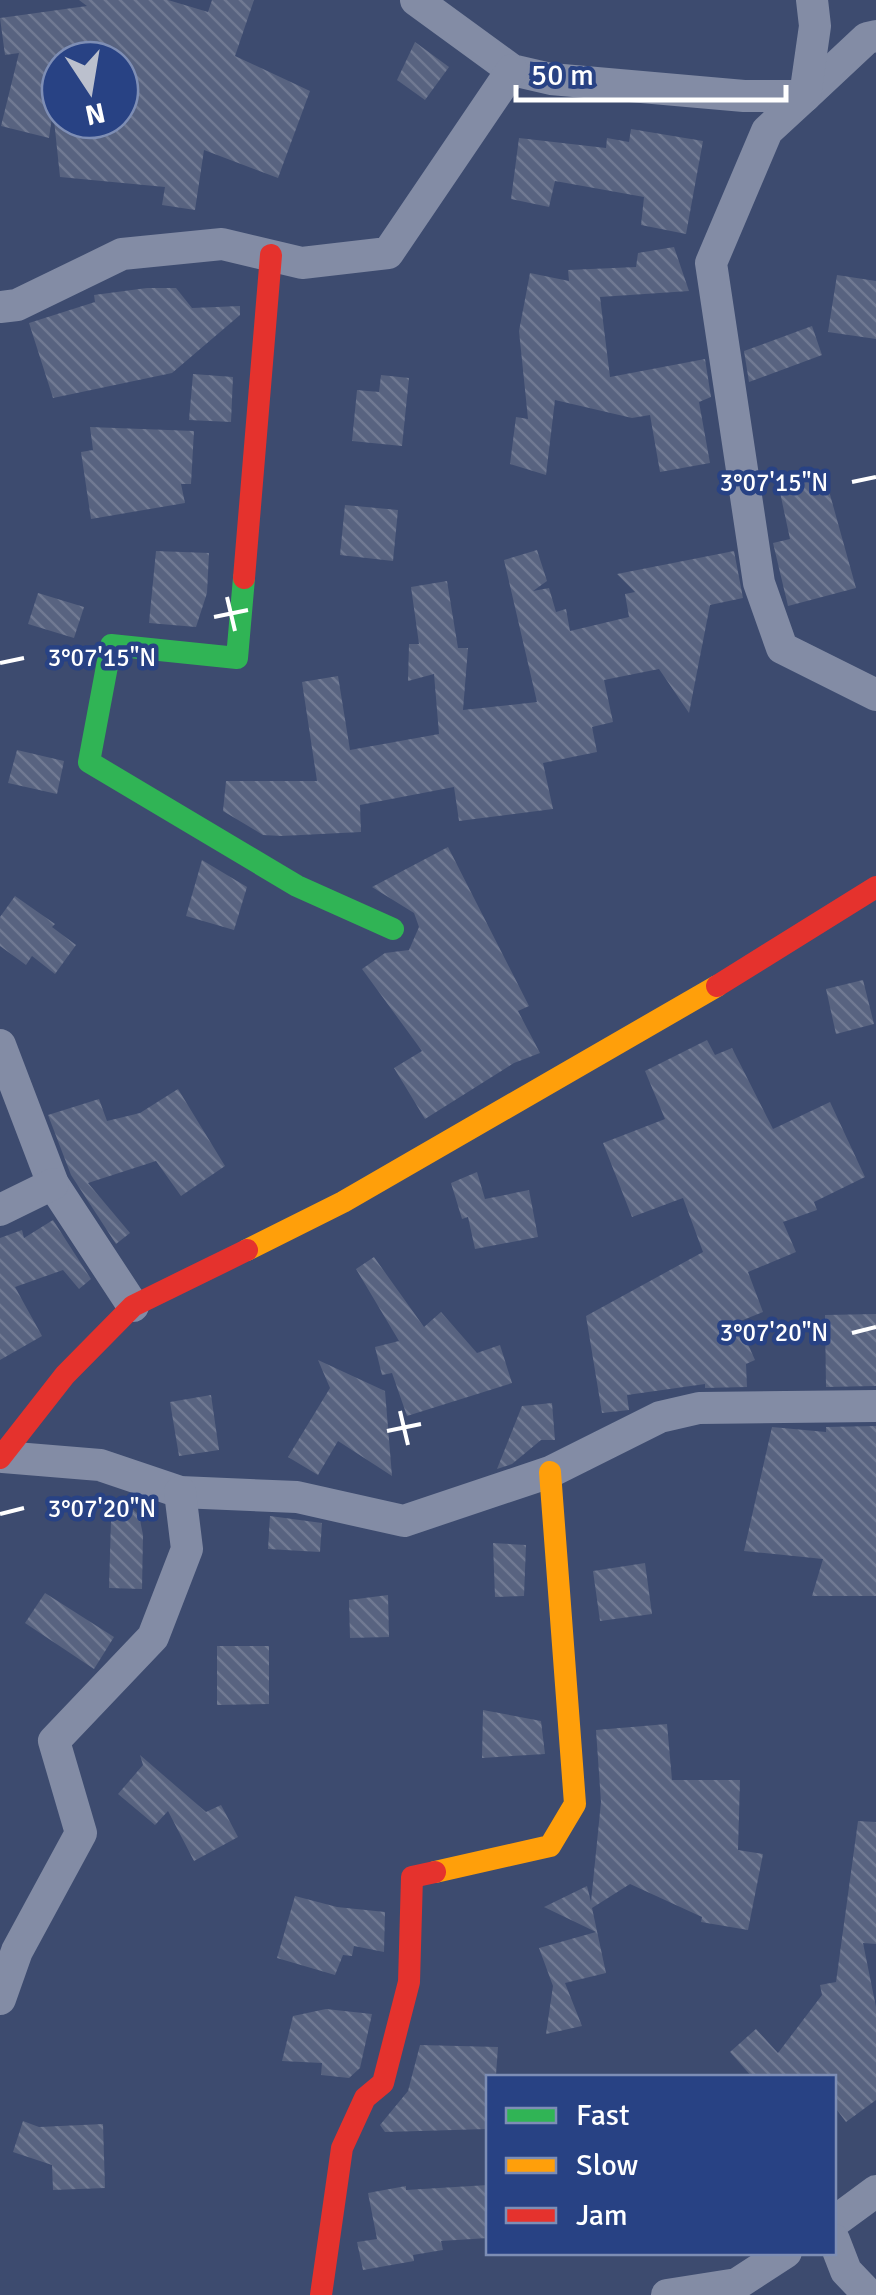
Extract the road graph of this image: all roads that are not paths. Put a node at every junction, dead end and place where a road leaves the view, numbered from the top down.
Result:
1 (416, 0) edge
2 (812, 0) edge
3 (876, 36) edge
4 (512, 70) junction
5 (805, 96) junction
6 (271, 255) junction
7 (0, 307) edge
8 (876, 695) edge
9 (876, 886) edge
10 (393, 929) dead end
11 (0, 1045) edge
12 (53, 1184) junction
13 (0, 1210) edge
14 (133, 1306) junction
15 (876, 1406) edge
16 (2, 1458) edge
17 (550, 1472) junction
18 (180, 1492) junction
19 (0, 1999) edge
20 (876, 2191) edge
21 (836, 2221) edge
22 (836, 2245) edge
23 (781, 2255) edge
24 (321, 2295) edge
25 (666, 2295) edge
26 (870, 2295) edge

1 - 4 street
2 - 5 street
3 - 5 street
4 - 5 street
4 - 6 street
5 - 8 street
6 - 7 street
6 - 10 street
9 - 14 street
11 - 12 street
12 - 13 street
12 - 14 street
14 - 16 street
15 - 17 street
16 - 18 street
17 - 18 street
17 - 24 street
18 - 19 street
20 - 21 street
22 - 26 street
23 - 25 street

